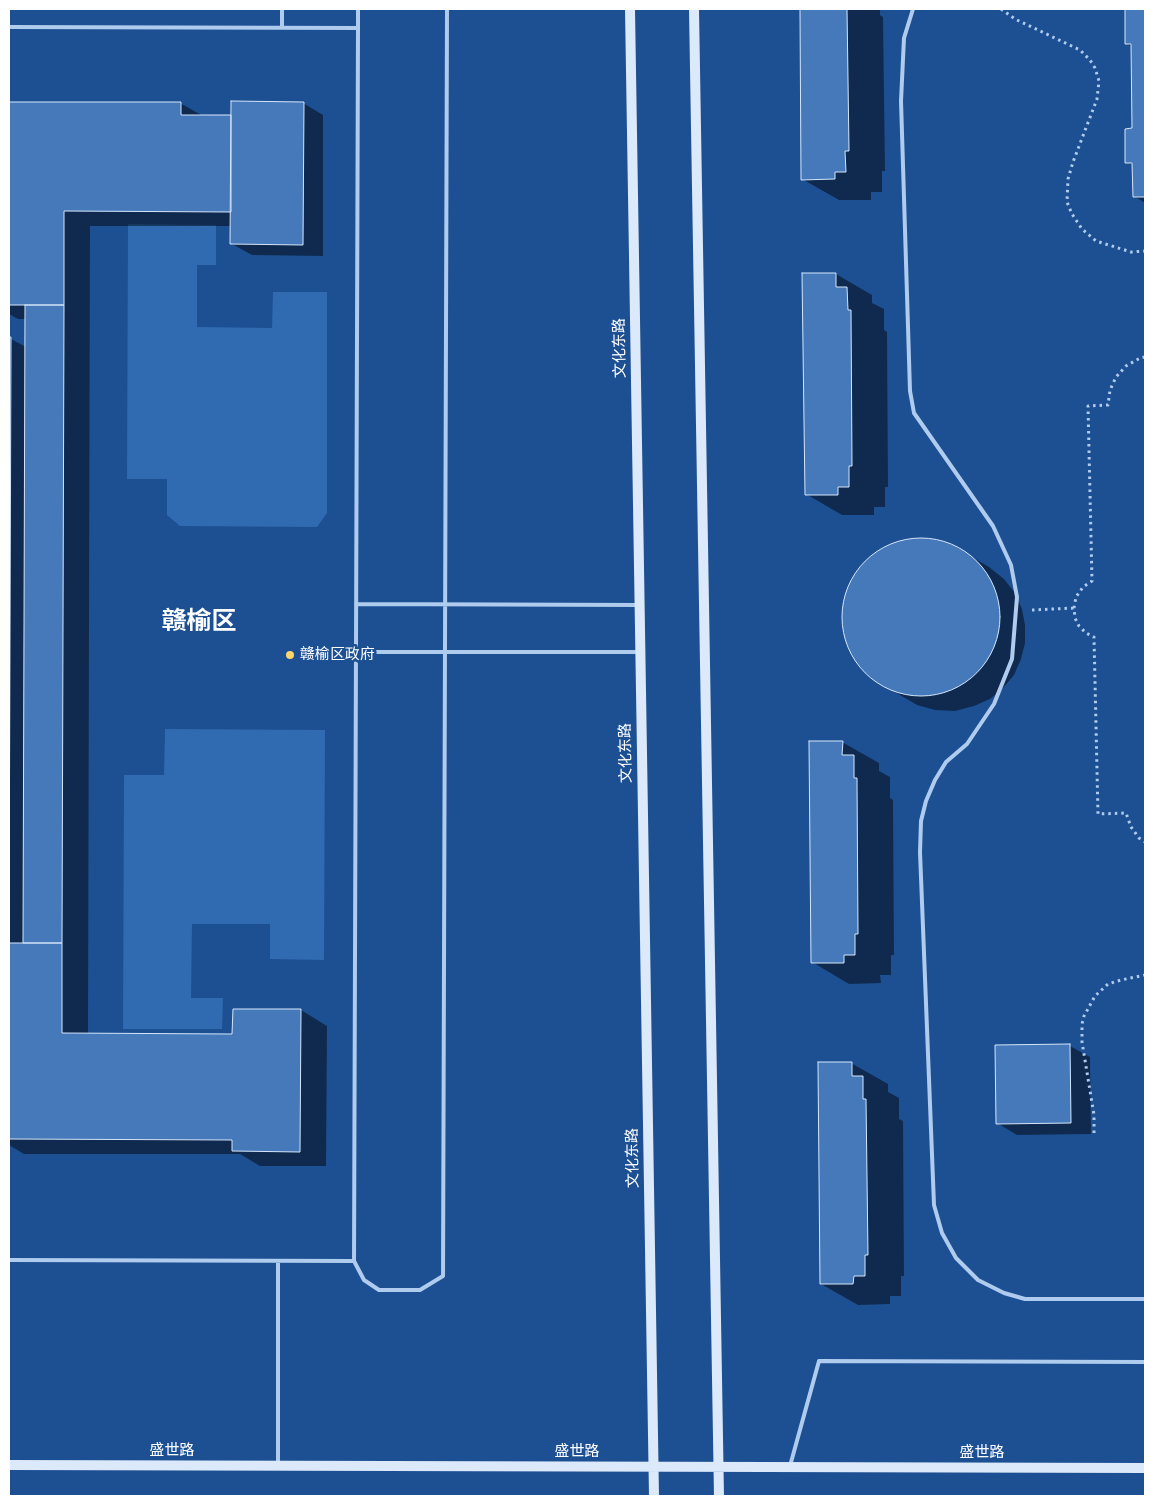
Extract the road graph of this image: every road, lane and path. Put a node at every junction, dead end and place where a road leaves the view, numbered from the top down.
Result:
1 (282, 9) edge
2 (358, 9) edge
3 (447, 9) edge
4 (630, 9) edge
5 (694, 9) edge
6 (913, 9) edge
7 (1001, 9) edge
8 (9, 27) edge
9 (282, 28) junction
10 (358, 28) junction
11 (1145, 252) edge
12 (1145, 357) edge
13 (356, 604) junction
14 (445, 604) junction
15 (639, 605) junction
16 (1074, 608) junction
17 (1017, 610) junction
18 (356, 652) junction
19 (445, 652) junction
20 (640, 652) junction
21 (1145, 842) edge
22 (1145, 975) edge
23 (1094, 1133) dead end
24 (9, 1260) edge
25 (278, 1261) junction
26 (354, 1261) junction
27 (1145, 1299) edge
28 (1145, 1362) edge
29 (9, 1465) edge
30 (278, 1466) junction
31 (654, 1467) junction
32 (718, 1467) junction
33 (789, 1468) junction
34 (1145, 1468) edge
35 (654, 1496) edge
36 (718, 1496) edge

1 - 9 lane
2 - 10 lane
3 - 14 lane
4 - 15 main road, 文化东路
5 - 32 main road
6 - 17 lane
7 - 11 path
8 - 9 lane
9 - 10 lane
10 - 13 lane
12 - 16 path
13 - 14 lane
13 - 18 lane
14 - 15 lane
14 - 19 lane
15 - 20 main road, 文化东路
16 - 17 path
16 - 21 path
17 - 27 lane
18 - 19 lane
18 - 26 lane
19 - 20 lane
19 - 26 lane
20 - 31 main road, 文化东路
22 - 23 path
24 - 25 lane
25 - 26 lane
25 - 30 lane
28 - 33 lane
29 - 30 main road, 盛世路
30 - 31 main road, 盛世路
31 - 32 main road, 盛世路
31 - 35 main road, 文化东路
32 - 33 main road, 盛世路
32 - 36 main road
33 - 34 main road, 盛世路

